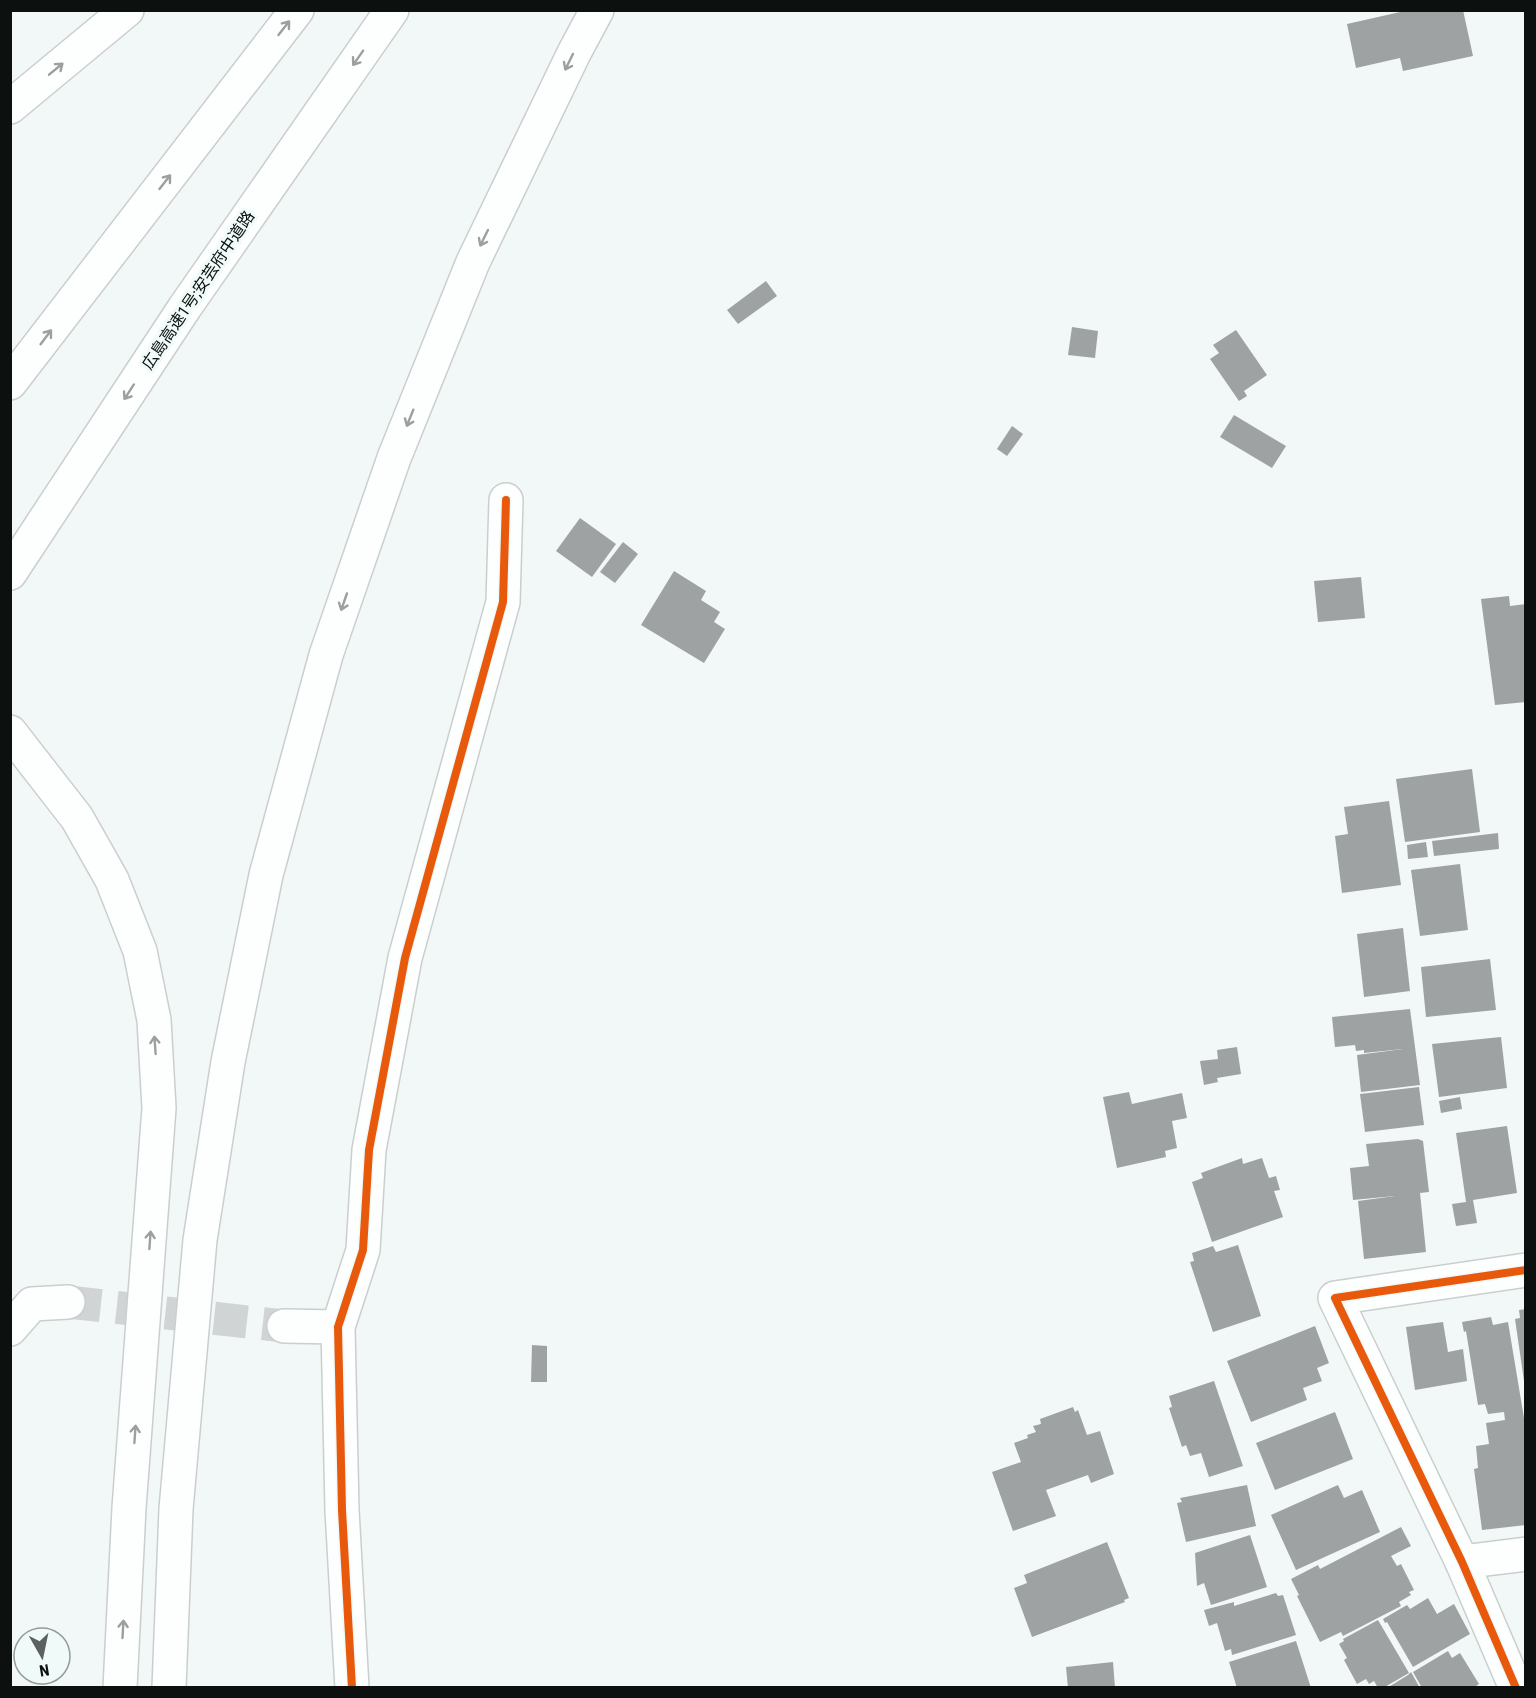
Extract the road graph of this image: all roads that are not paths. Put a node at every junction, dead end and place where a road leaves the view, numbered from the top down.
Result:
1 (127, 10) edge
2 (297, 10) edge
3 (392, 10) edge
4 (597, 10) edge
5 (10, 107) edge
6 (10, 383) edge
7 (506, 500) dead end
8 (10, 573) edge
9 (10, 732) edge
10 (1526, 1270) edge
11 (68, 1302) tunnel mouth
12 (284, 1326) tunnel mouth
13 (338, 1327) junction
14 (10, 1329) edge
15 (1526, 1554) edge
16 (1462, 1562) junction
17 (120, 1688) edge
18 (169, 1688) edge
19 (352, 1688) edge
20 (1516, 1688) edge

5 -> 1 main road
6 -> 2 main road
3 -> 8 main road, 広島高速1号;安芸府中道路
4 -> 18 main road
7 - 13 main road
17 -> 9 main road
10 - 16 main road
11 - 14 main road
12 - 13 main road
13 - 19 main road
15 - 16 main road
16 - 20 main road

